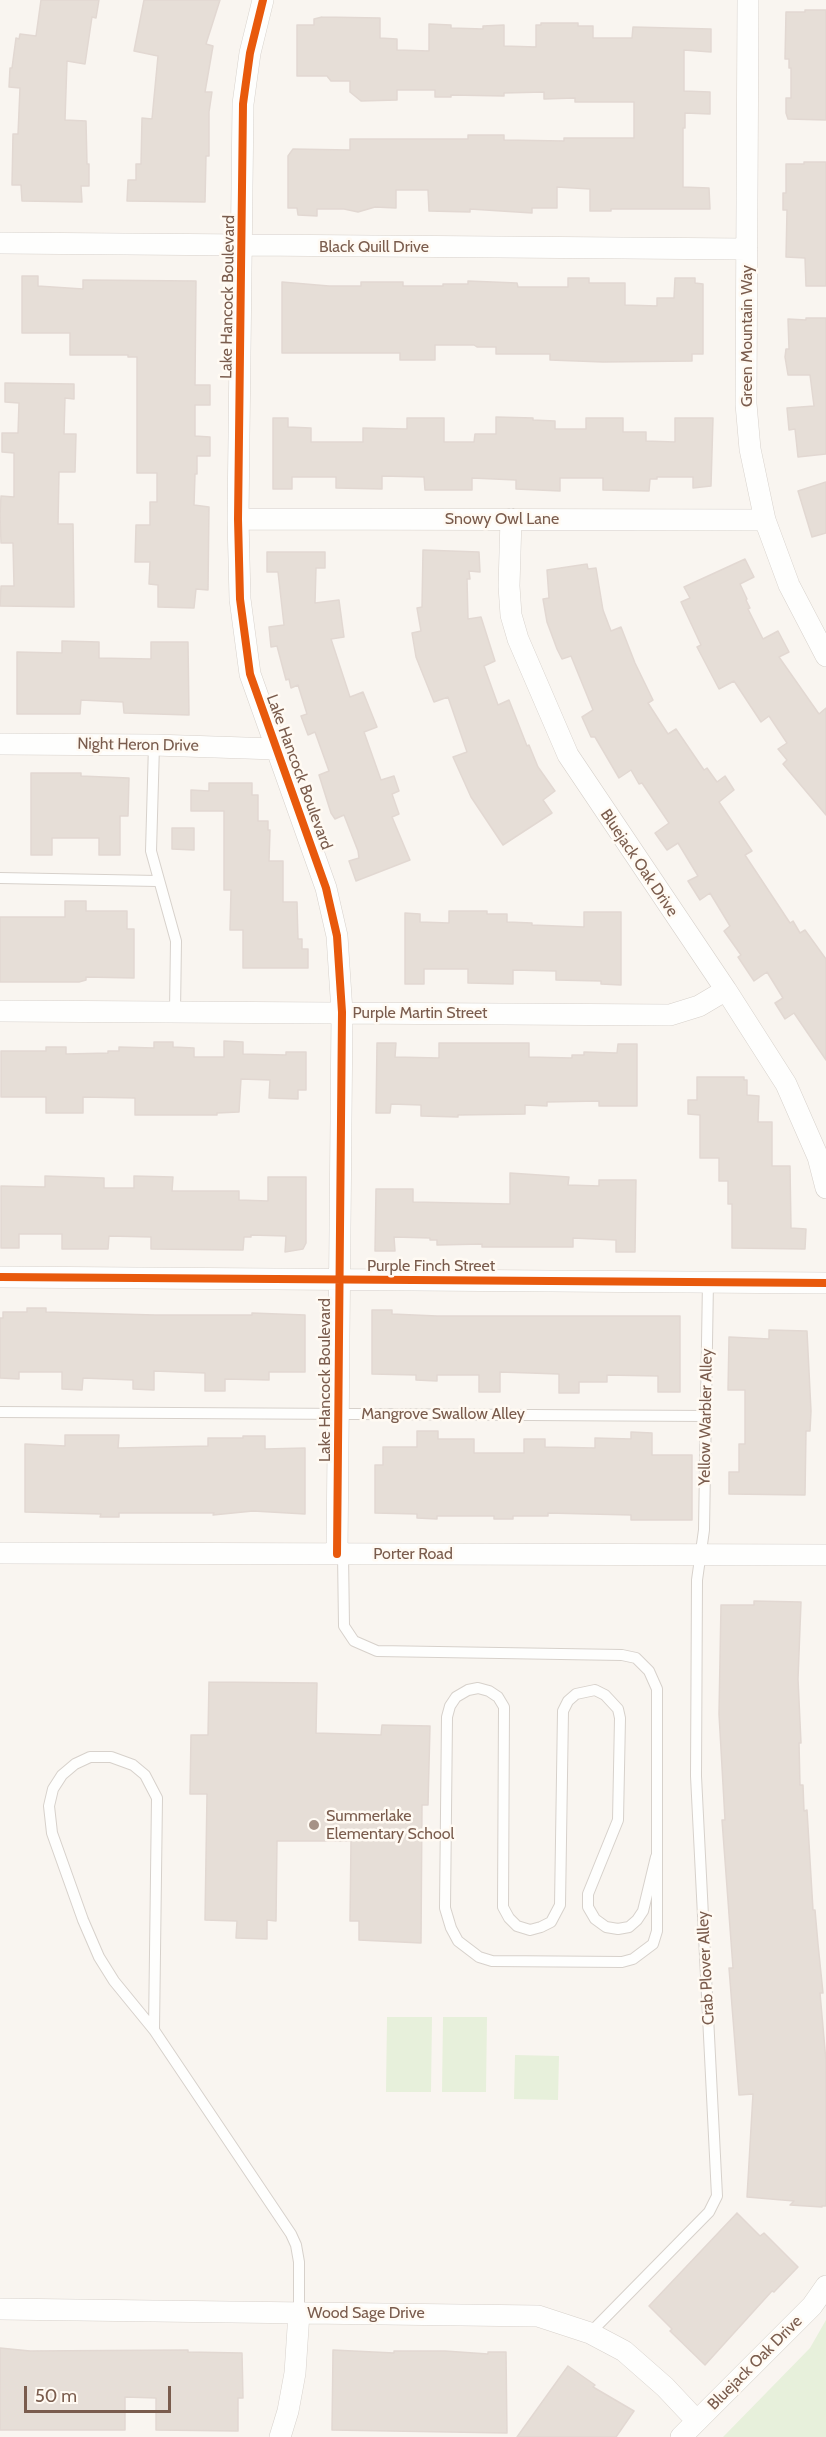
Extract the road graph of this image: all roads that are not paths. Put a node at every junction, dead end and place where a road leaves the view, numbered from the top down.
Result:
1 (263, 0) edge
2 (748, 0) edge
3 (0, 243) edge
4 (242, 246) junction
5 (747, 249) junction
6 (238, 519) junction
7 (511, 519) junction
8 (765, 520) junction
9 (826, 656) edge
10 (0, 744) edge
11 (154, 745) junction
12 (276, 749) junction
13 (0, 878) edge
14 (157, 881) junction
15 (726, 990) junction
16 (0, 1011) edge
17 (175, 1012) junction
18 (342, 1012) junction
19 (826, 1188) edge
20 (0, 1277) edge
21 (339, 1279) junction
22 (708, 1281) junction
23 (826, 1283) edge
24 (0, 1412) edge
25 (339, 1414) junction
26 (707, 1416) junction
27 (0, 1553) edge
28 (340, 1554) junction
29 (701, 1554) junction
30 (826, 1556) edge
31 (657, 1857) junction
32 (154, 2030) junction
33 (826, 2286) edge
34 (0, 2309) edge
35 (299, 2313) junction
36 (590, 2332) junction
37 (697, 2421) junction
38 (280, 2437) edge
39 (681, 2437) edge

1 - 4 street, Lake Hancock Boulevard
2 - 5 street, Green Mountain Way
3 - 4 street, Black Quill Drive
4 - 5 street, Black Quill Drive
4 - 6 street, Lake Hancock Boulevard
5 - 8 street, Green Mountain Way
6 - 7 street, Snowy Owl Lane
6 - 12 street, Lake Hancock Boulevard
7 - 8 street, Snowy Owl Lane
7 - 15 street, Bluejack Oak Drive
8 - 9 street, Green Mountain Way
10 - 11 street, Night Heron Drive
11 - 12 street, Night Heron Drive
11 - 14 lane
12 - 18 street, Lake Hancock Boulevard
13 - 14 lane
14 - 17 lane
15 - 18 street, Purple Martin Street
15 - 19 street, Bluejack Oak Drive
16 - 17 street, Purple Martin Street
17 - 18 street, Purple Martin Street
18 - 21 street, Lake Hancock Boulevard
20 - 21 street, Purple Finch Street
21 - 22 street, Purple Finch Street
21 - 25 street, Lake Hancock Boulevard
22 - 23 street, Purple Finch Street
22 - 26 lane, Yellow Warbler Alley
24 - 25 lane, Mangrove Swallow Alley
25 - 26 lane, Mangrove Swallow Alley
25 - 28 street, Lake Hancock Boulevard
26 - 29 lane, Yellow Warbler Alley
27 - 28 street, Porter Road
28 - 29 street, Porter Road
28 - 31 lane
29 - 30 street, Porter Road
29 - 36 lane, Crab Plover Alley
31 - 31 lane
32 - 32 lane
32 - 35 lane
33 - 37 street, Bluejack Oak Drive
34 - 35 street, Wood Sage Drive
35 - 36 street, Wood Sage Drive
35 - 38 street
36 - 37 street, Wood Sage Drive
37 - 39 street, Bluejack Oak Drive

